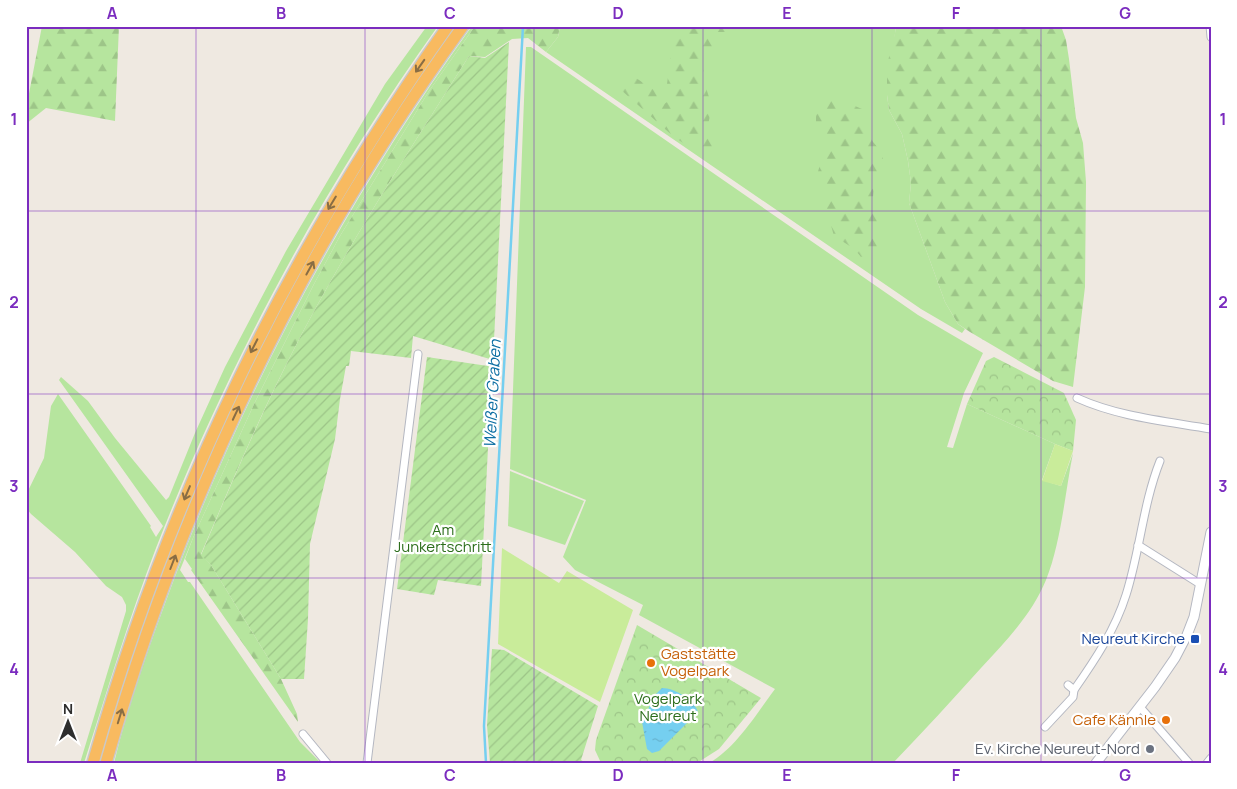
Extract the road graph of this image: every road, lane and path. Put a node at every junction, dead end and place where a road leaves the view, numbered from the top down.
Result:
1 (448, 26) edge
2 (463, 26) edge
3 (1210, 26) edge
4 (1211, 37) edge
5 (418, 354) dead end
6 (1077, 398) dead end
7 (1211, 428) edge
8 (1160, 461) dead end
9 (1211, 532) edge
10 (1138, 545) junction
11 (1200, 584) junction
12 (1140, 707) junction
13 (1045, 727) dead end
14 (303, 734) dead end
15 (1211, 758) edge
16 (92, 763) edge
17 (106, 763) edge
18 (327, 763) edge
19 (367, 763) edge
20 (1096, 763) edge
21 (1189, 763) edge
22 (1206, 763) edge

1 -> 16 highway
17 -> 2 highway
3 - 4 street
5 - 19 street
6 - 7 street
8 - 10 street
9 - 11 street
10 - 11 street
10 - 13 street
11 - 12 street
12 - 20 street
12 - 21 street
14 - 18 street
15 - 22 street

